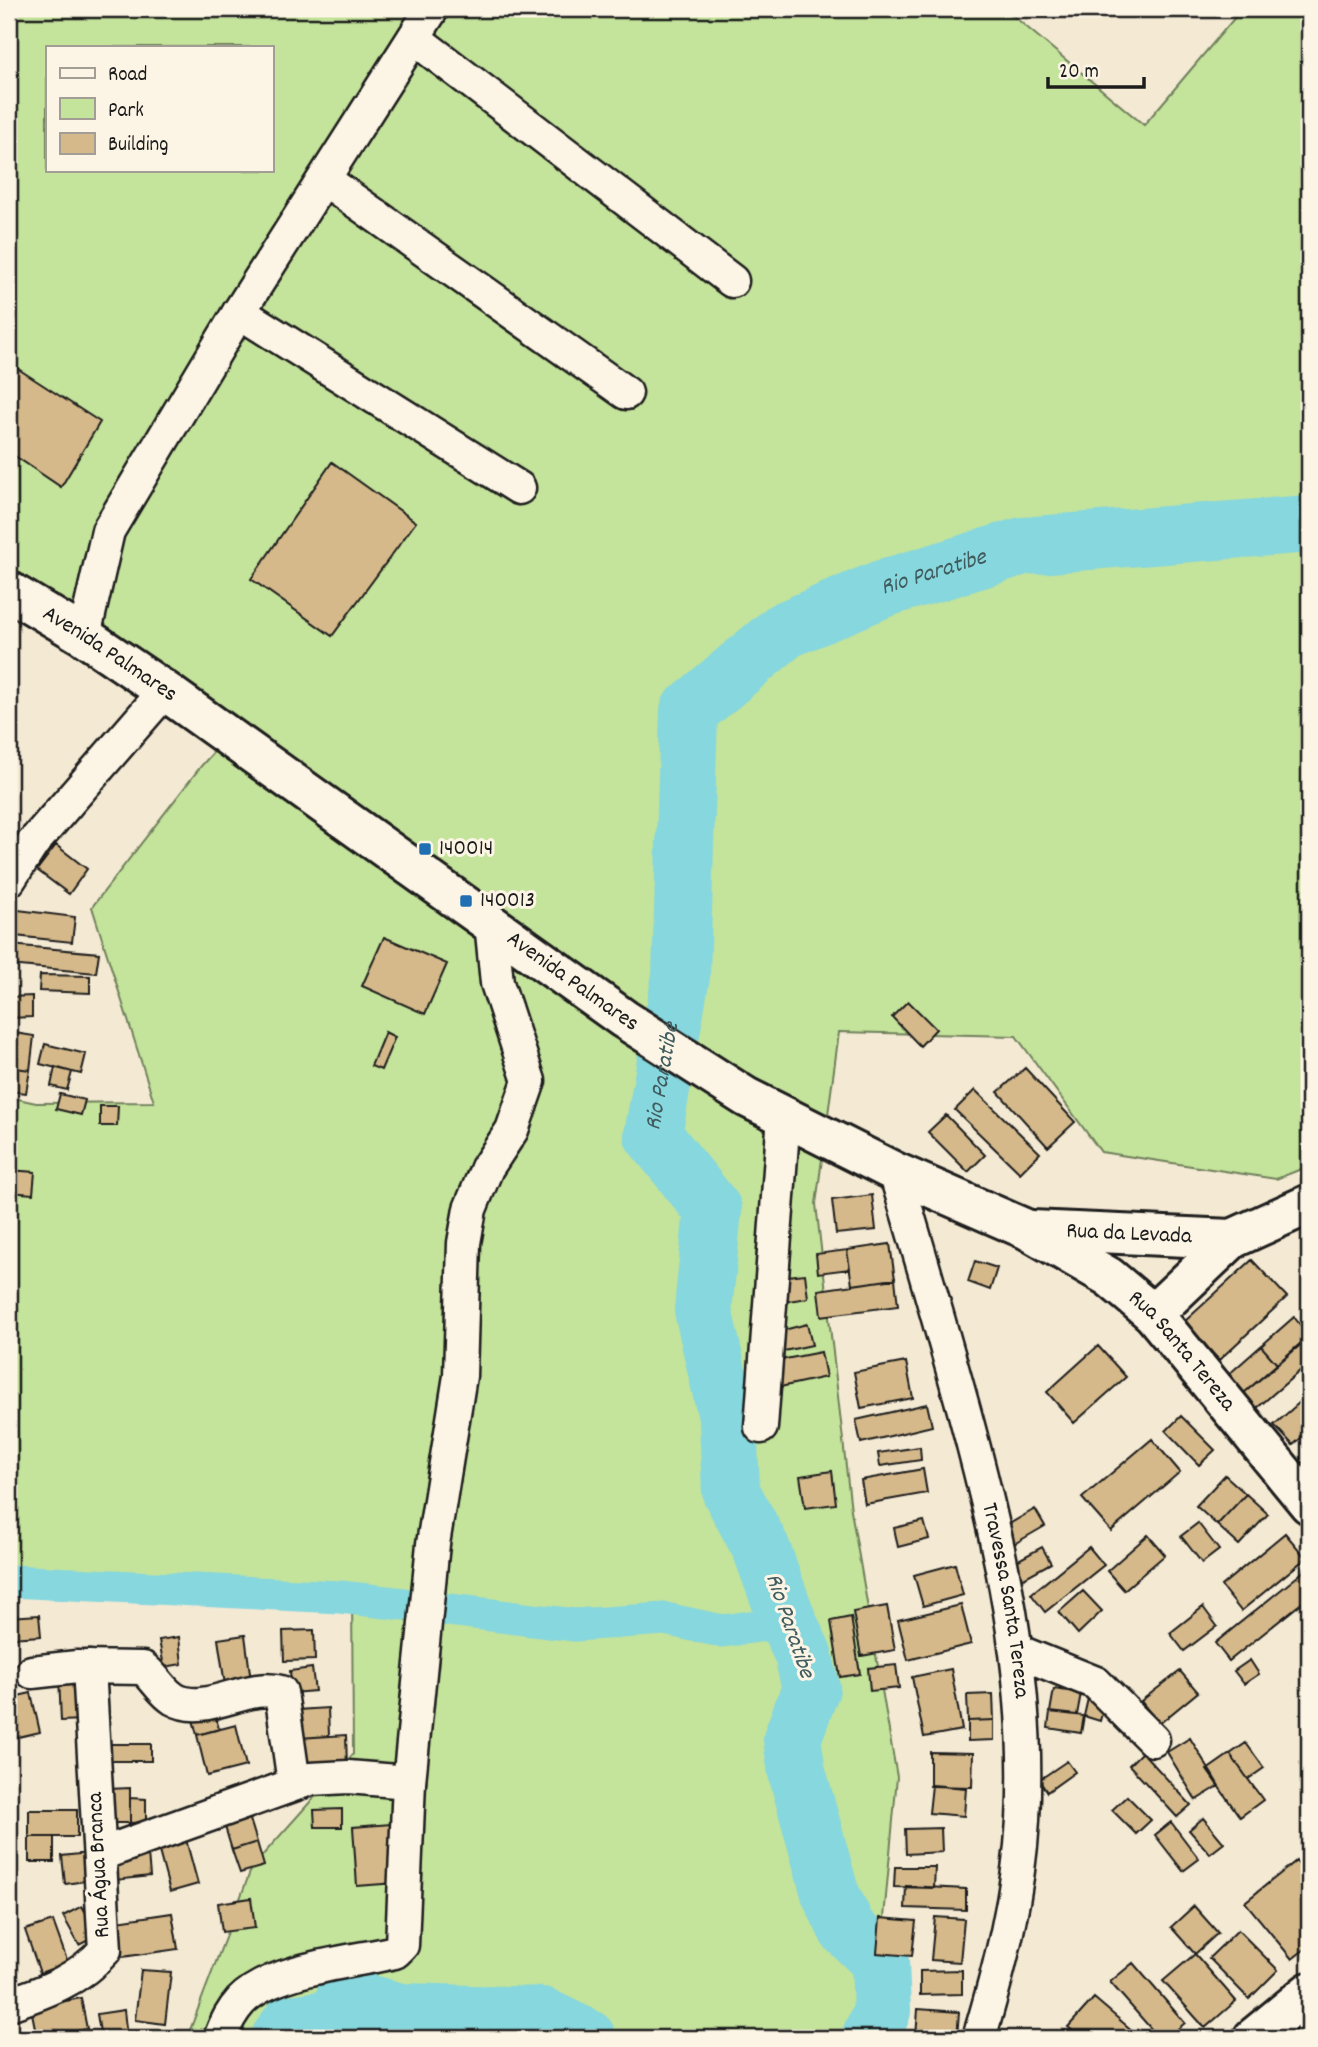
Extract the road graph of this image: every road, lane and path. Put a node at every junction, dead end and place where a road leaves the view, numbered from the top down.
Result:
1 (432, 9) edge
2 (414, 38) junction
3 (324, 179) junction
4 (732, 281) dead end
5 (239, 312) junction
6 (626, 393) dead end
7 (519, 488) dead end
8 (9, 591) edge
9 (84, 636) junction
10 (165, 691) junction
11 (21, 836) edge
12 (9, 880) edge
13 (491, 922) junction
14 (784, 1115) junction
15 (895, 1172) junction
16 (1309, 1204) edge
17 (1026, 1229) junction
18 (1232, 1239) junction
19 (1153, 1314) junction
20 (761, 1427) dead end
21 (1309, 1504) edge
22 (1017, 1651) junction
23 (89, 1668) junction
24 (32, 1672) dead end
25 (1153, 1740) dead end
26 (294, 1783) junction
27 (409, 1783) junction
28 (101, 1854) junction
29 (1309, 1992) edge
30 (9, 2004) edge
31 (220, 2038) edge
32 (979, 2038) edge
33 (1253, 2038) edge

1 - 2 street
2 - 3 street
2 - 4 street
3 - 5 street
3 - 6 street
5 - 7 street
5 - 9 street
8 - 9 main road, Avenida Palmares
9 - 10 main road, Avenida Palmares
10 - 11 street
10 - 13 main road, Avenida Palmares
11 - 12 street
13 - 14 main road, Avenida Palmares
13 - 27 street
14 - 15 main road, Avenida Palmares
14 - 20 street
15 - 17 main road, Avenida Palmares
15 - 22 street, Travessa Santa Tereza
16 - 18 main road, Rua da Levada
17 - 18 main road, Rua da Levada
17 - 19 main road, Rua Santa Tereza
18 - 19 main road, Rua da Levada
19 - 21 main road, Rua Santa Tereza
22 - 25 street
22 - 32 street, Travessa Santa Tereza
23 - 24 street
23 - 26 street
23 - 28 street, Rua Água Branca
26 - 27 street
26 - 28 street
27 - 31 street
28 - 30 street, Rua Água Branca
29 - 33 main road

